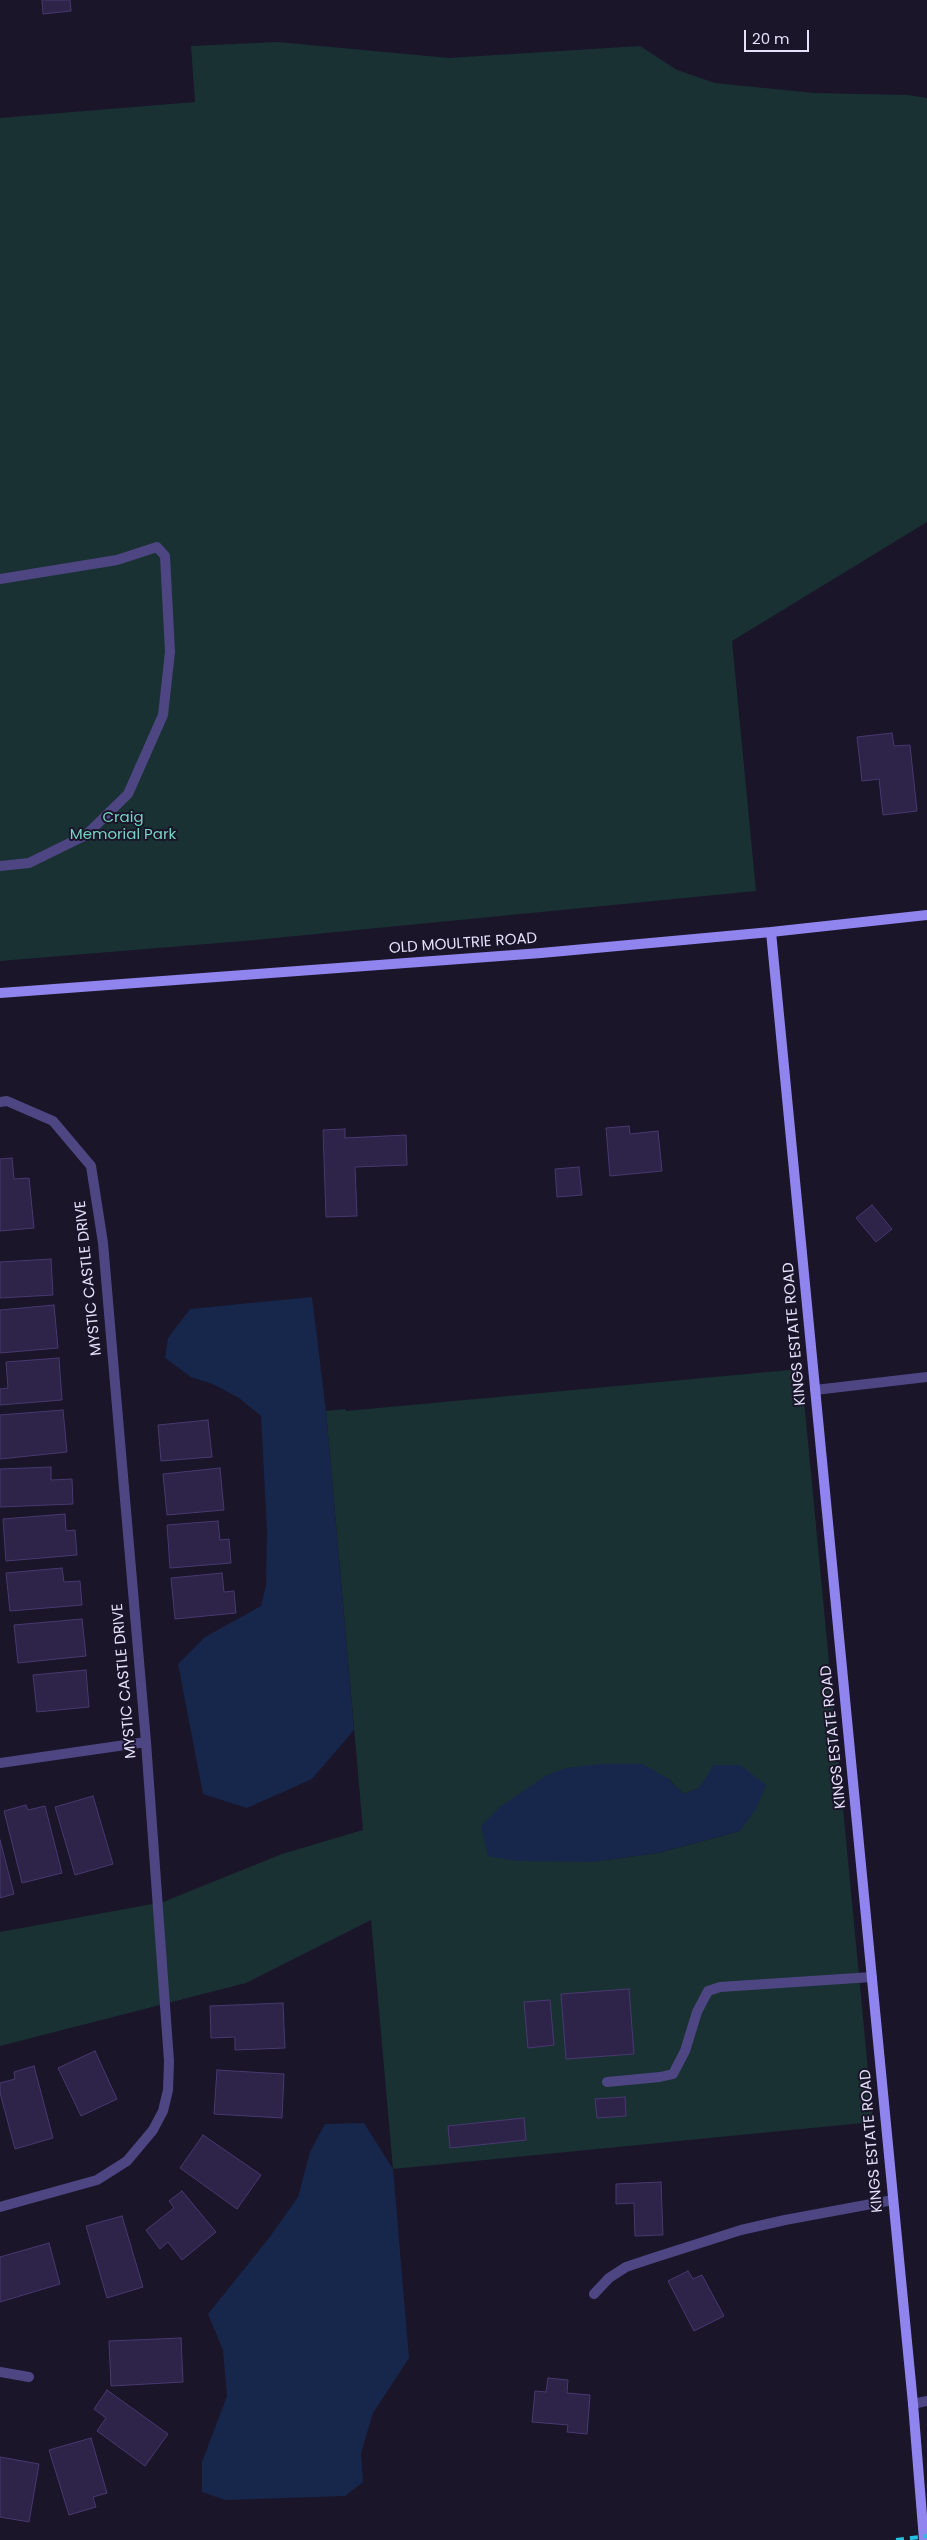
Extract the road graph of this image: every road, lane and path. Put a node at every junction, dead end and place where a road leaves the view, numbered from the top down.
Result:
1 (0, 579) edge
2 (0, 866) edge
3 (927, 915) edge
4 (771, 932) junction
5 (0, 993) edge
6 (0, 1102) edge
7 (927, 1377) edge
8 (815, 1390) junction
9 (146, 1742) junction
10 (0, 1763) edge
11 (872, 1977) junction
12 (607, 2082) dead end
13 (893, 2200) junction
14 (0, 2207) edge
15 (594, 2294) dead end
16 (0, 2372) edge
17 (29, 2377) dead end
18 (927, 2401) edge
19 (913, 2404) junction
20 (924, 2540) edge

1 - 2 street
3 - 4 street, OLD MOULTRIE ROAD
4 - 5 street, OLD MOULTRIE ROAD
4 - 8 street, KINGS ESTATE ROAD
6 - 9 street, MYSTIC CASTLE DRIVE
7 - 8 street
8 - 11 street, KINGS ESTATE ROAD
9 - 10 street
9 - 14 street, MYSTIC CASTLE DRIVE
11 - 12 street
11 - 13 street, KINGS ESTATE ROAD
13 - 15 street
13 - 19 street, KINGS ESTATE ROAD
16 - 17 street
18 - 19 street
19 - 20 street, KINGS ESTATE ROAD

